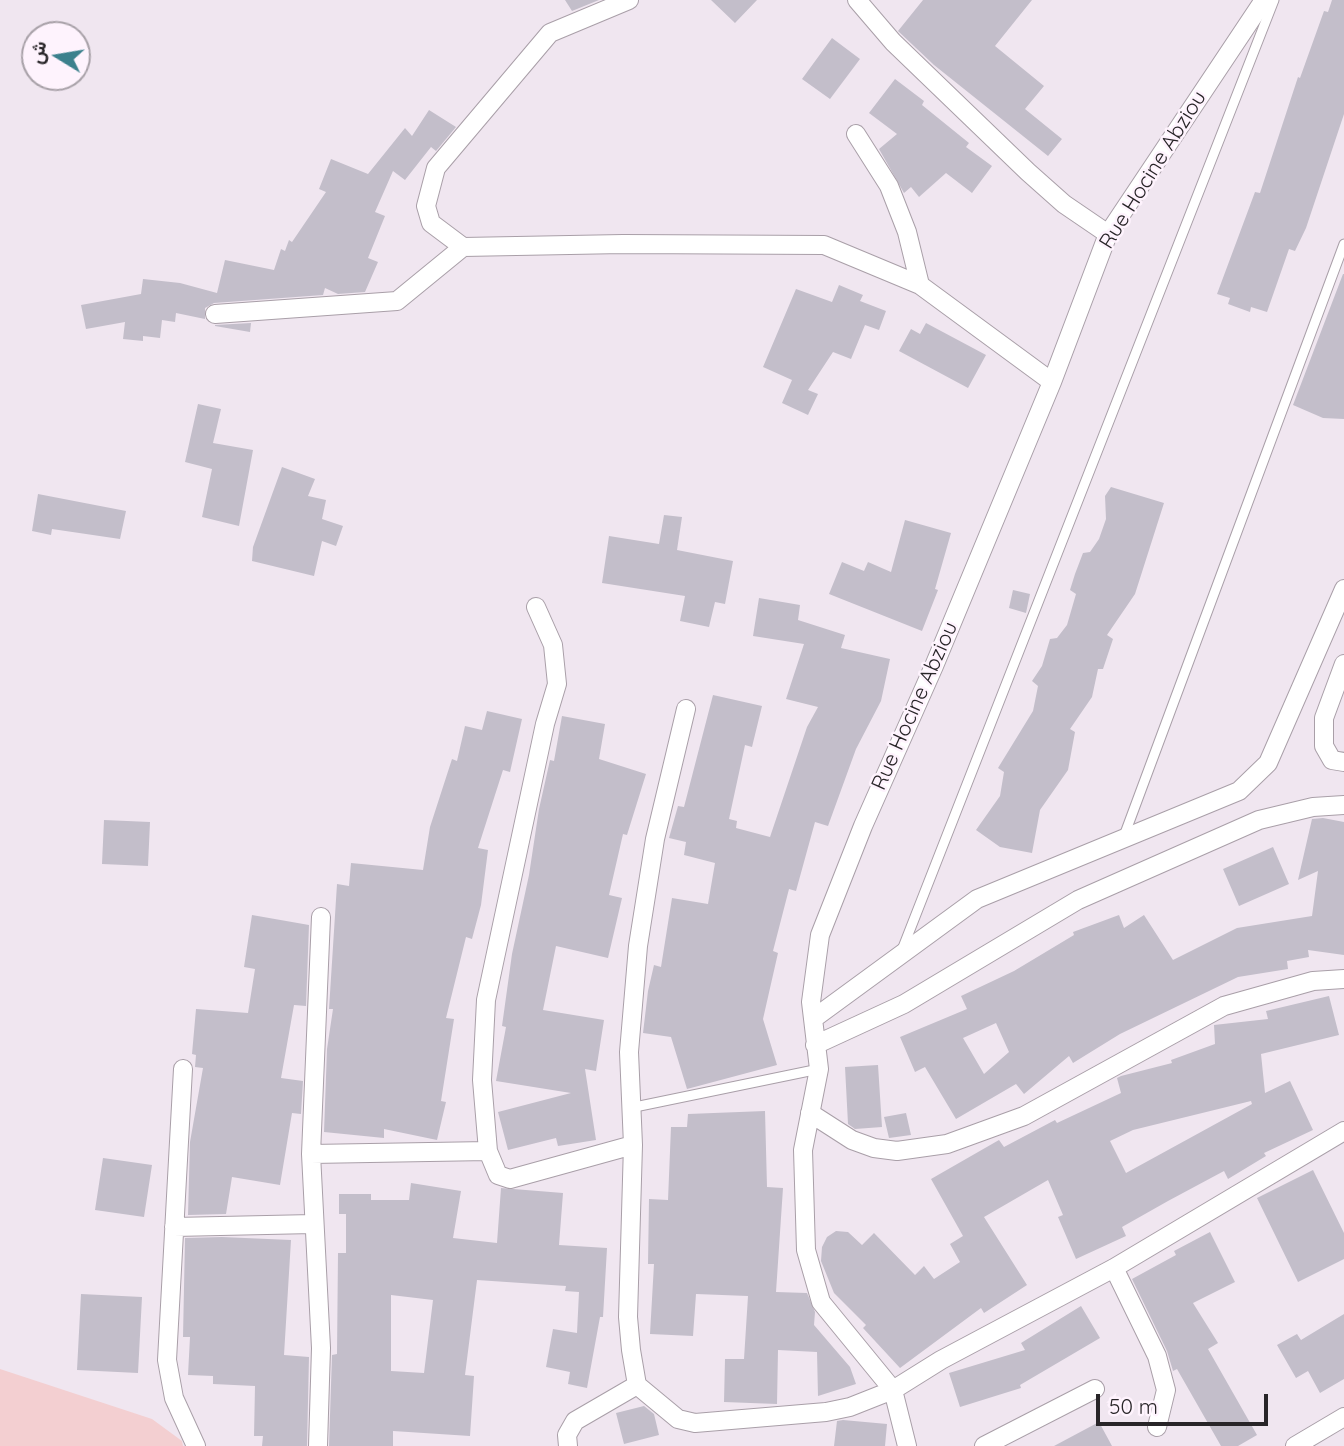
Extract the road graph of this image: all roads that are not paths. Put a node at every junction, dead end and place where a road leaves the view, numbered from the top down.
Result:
1 (629, 0) edge
2 (856, 0) edge
3 (1264, 0) edge
4 (1274, 0) edge
5 (856, 134) dead end
6 (1108, 234) junction
7 (1344, 244) edge
8 (463, 247) junction
9 (920, 285) junction
10 (215, 314) dead end
11 (1052, 382) junction
12 (1344, 589) edge
13 (536, 607) dead end
14 (1344, 664) edge
15 (686, 709) dead end
16 (1344, 761) edge
17 (1344, 805) edge
18 (1125, 836) junction
19 (321, 917) dead end
20 (900, 955) junction
21 (1344, 979) edge
22 (813, 1019) junction
23 (815, 1045) junction
24 (183, 1069) dead end
25 (820, 1069) junction
26 (630, 1108) junction
27 (810, 1113) junction
28 (1344, 1131) edge
29 (633, 1145) junction
30 (488, 1151) junction
31 (311, 1154) junction
32 (313, 1224) junction
33 (174, 1227) junction
34 (1114, 1268) junction
35 (637, 1385) junction
36 (1095, 1389) dead end
37 (892, 1390) junction
38 (1344, 1417) edge
39 (1157, 1427) dead end
40 (196, 1446) edge
41 (318, 1446) edge
42 (568, 1446) edge
43 (907, 1446) edge
44 (984, 1446) edge
45 (1295, 1446) edge

1 - 8 street
2 - 6 street
3 - 6 street, Rue Hocine Abziou
4 - 20 lane
5 - 9 street
6 - 11 street, Rue Hocine Abziou
7 - 18 lane
8 - 9 street
8 - 10 street
9 - 11 street
11 - 22 street, Rue Hocine Abziou
12 - 18 street
13 - 30 street
14 - 16 street
15 - 26 street
17 - 23 street
18 - 20 street
19 - 31 street
20 - 22 street
21 - 27 street
22 - 23 street, Rue Hocine Abziou
23 - 25 street, Rue Hocine Abziou
24 - 33 street
25 - 26 lane
25 - 27 street, Rue Hocine Abziou
26 - 29 street
27 - 37 street, Rue Hocine Abziou
28 - 34 street
29 - 30 street
29 - 35 street
30 - 31 street
31 - 32 street
32 - 33 street
32 - 41 street
33 - 40 street
34 - 37 street
34 - 39 street
35 - 37 street
35 - 42 street
36 - 44 street
37 - 43 street, Rue Hocine Abziou
38 - 45 street

